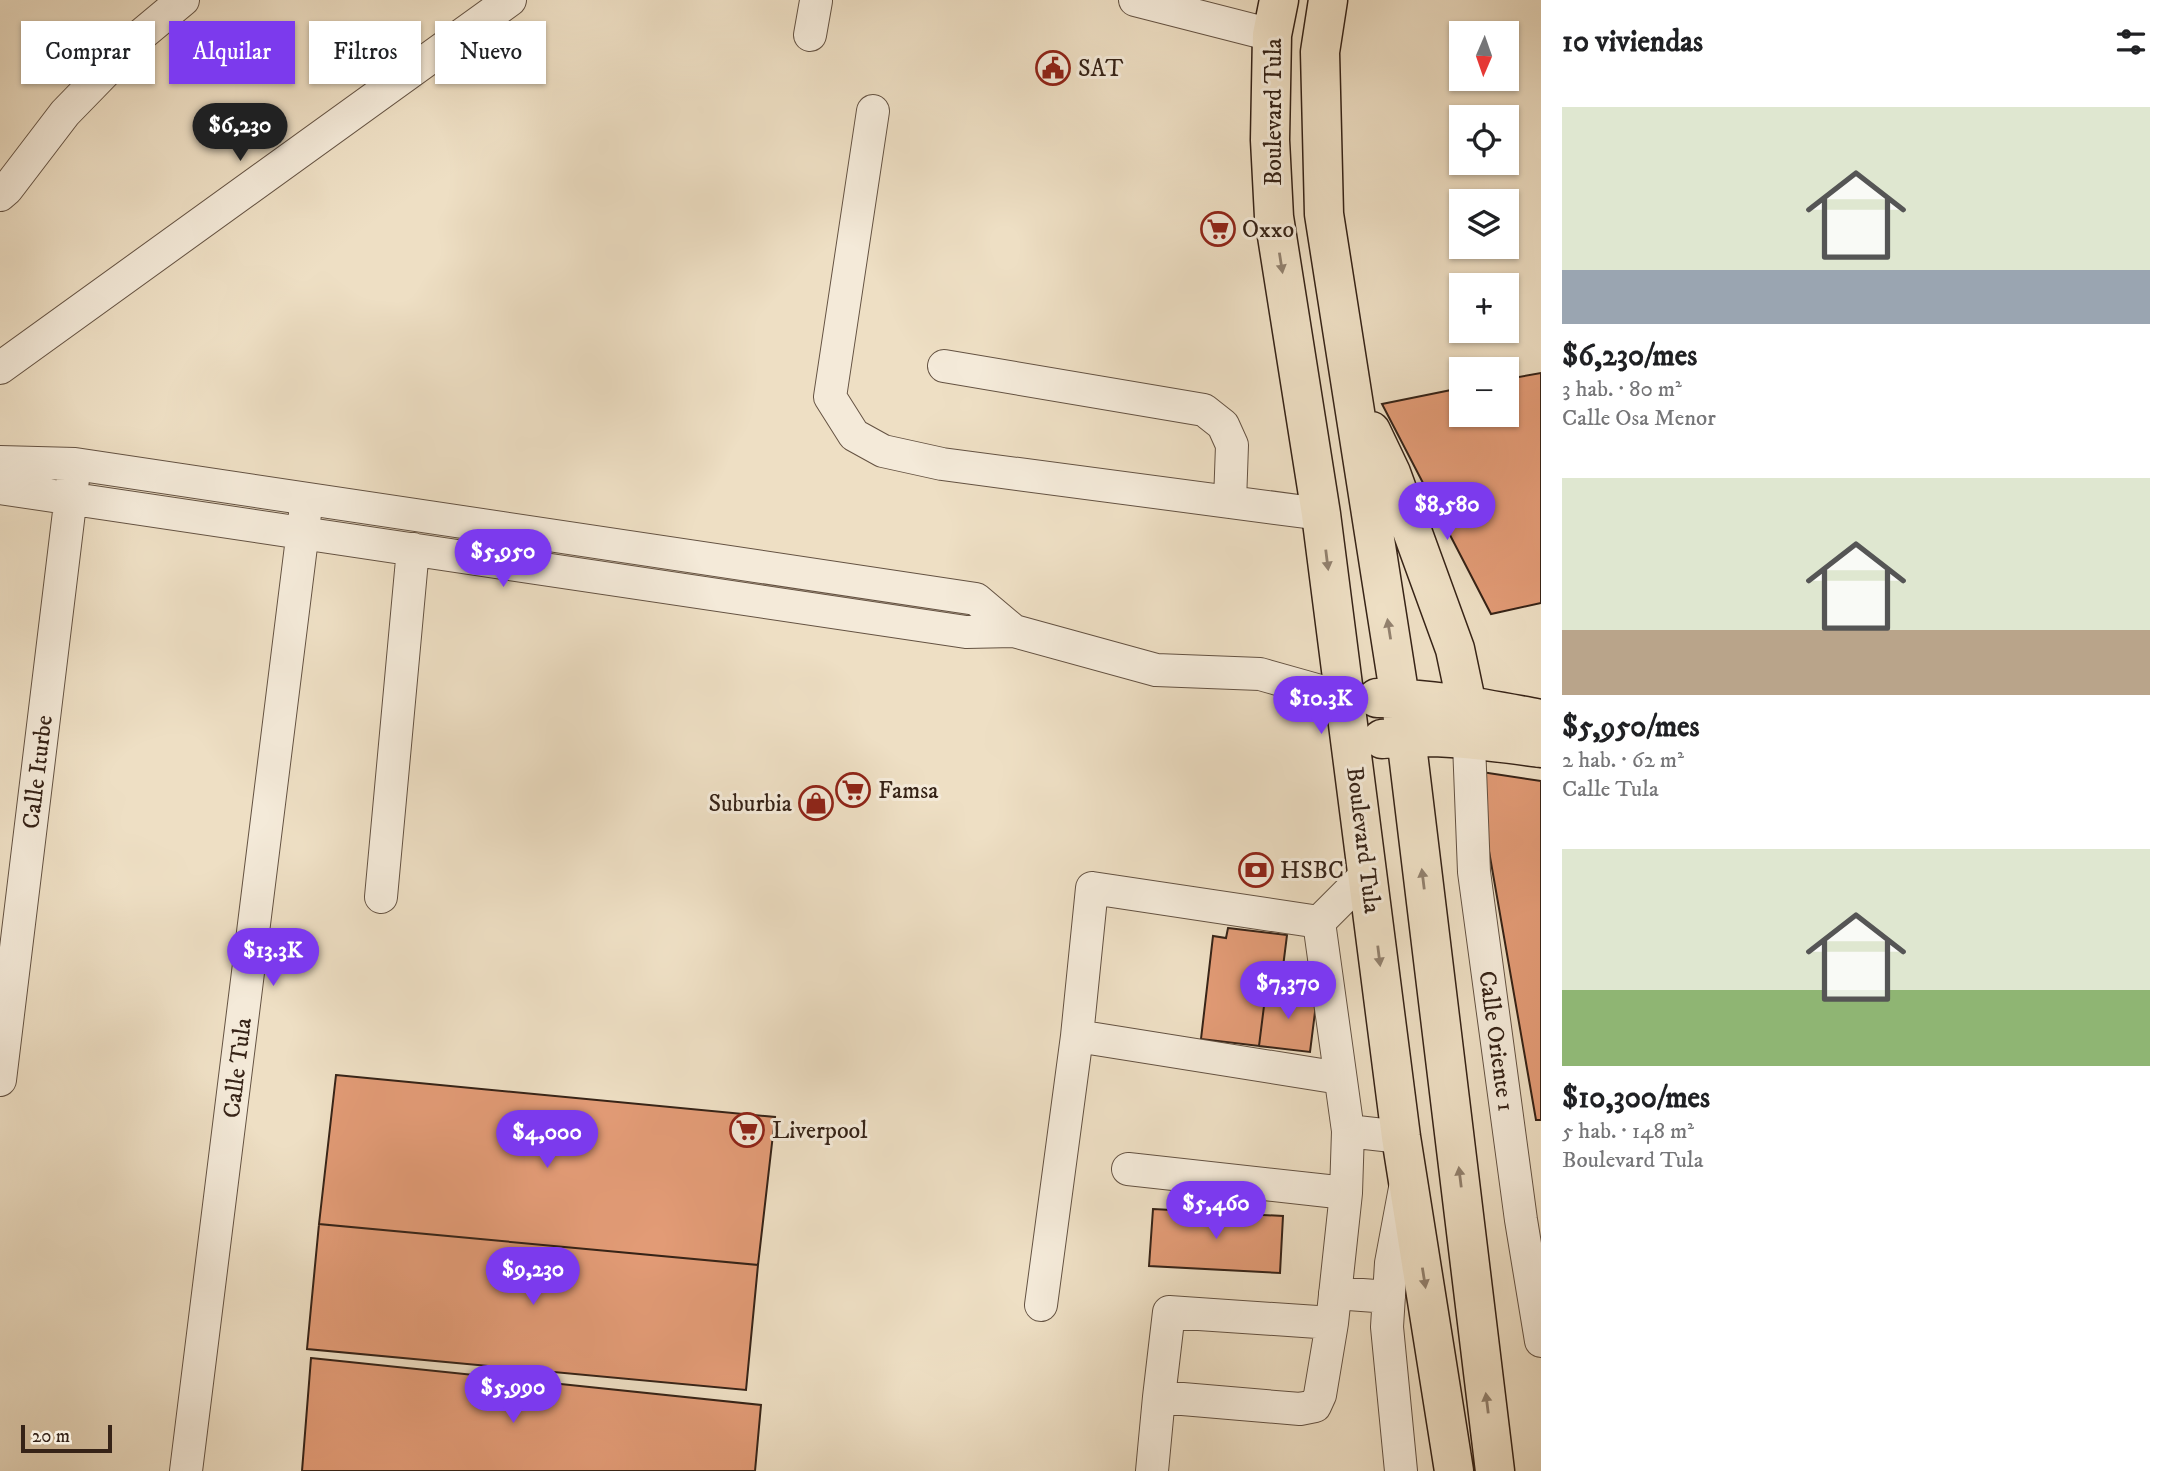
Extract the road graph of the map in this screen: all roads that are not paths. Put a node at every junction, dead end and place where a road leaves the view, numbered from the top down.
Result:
1 (183, 0) edge
2 (510, 0) edge
3 (814, 0) edge
4 (1135, 0) edge
5 (1328, 0) edge
6 (1275, 17) edge
7 (810, 35) dead end
8 (873, 111) dead end
9 (0, 195) edge
10 (944, 366) dead end
11 (0, 368) edge
12 (1355, 409) junction
13 (0, 462) edge
14 (75, 464) junction
15 (0, 488) edge
16 (71, 499) junction
17 (306, 499) junction
18 (1230, 502) junction
19 (1321, 514) junction
20 (303, 533) junction
21 (413, 549) junction
22 (1014, 631) junction
23 (1345, 698) junction
24 (1399, 698) junction
25 (1541, 719) edge
26 (1469, 722) junction
27 (1406, 737) junction
28 (1352, 743) junction
29 (1541, 748) edge
30 (1368, 873) junction
31 (381, 897) dead end
32 (1320, 922) junction
33 (1077, 1036) junction
34 (1340, 1078) junction
35 (0, 1080) edge
36 (1348, 1131) junction
37 (1401, 1137) junction
38 (1128, 1170) dead end
39 (1408, 1174) junction
40 (1346, 1193) junction
41 (1389, 1297) junction
42 (1041, 1305) dead end
43 (1333, 1308) junction
44 (1541, 1342) edge
45 (1159, 1397) junction
46 (187, 1471) edge
47 (1152, 1471) edge
48 (1401, 1471) edge
49 (1454, 1471) edge
50 (1495, 1471) edge

1 - 9 street
2 - 11 street
3 - 7 street
4 - 6 street
5 - 12 main road, Boulevard Tula
6 -> 19 main road, Boulevard Tula
8 - 18 street
10 - 18 street
24 -> 12 main road, Boulevard Tula
12 - 26 main road
13 - 14 street
14 - 16 street, Calle Iturbe
14 - 17 street
15 - 16 street
16 - 20 street
16 - 35 street, Calle Iturbe
17 - 20 street, Calle Tula
17 - 22 street
18 - 19 street
19 -> 23 main road, Boulevard Tula
20 - 21 street
20 - 46 street, Calle Tula
21 - 22 street
21 - 31 street
22 - 23 street
23 - 24 main road
23 - 28 main road, Boulevard Tula
24 - 26 main road
24 - 27 main road, Boulevard Tula
25 - 26 main road
26 - 27 main road
26 - 29 main road
26 - 44 street, Calle Oriente 1
27 - 28 main road
50 -> 27 main road, Boulevard Tula
28 - 30 main road, Boulevard Tula
30 - 32 street
30 -> 37 main road, Boulevard Tula
32 - 33 street
32 - 34 street
33 - 34 street
33 - 42 street
34 - 36 street
36 - 37 street
36 - 40 street
37 - 39 main road, Boulevard Tula
38 - 40 street
39 - 41 street
39 -> 49 main road, Boulevard Tula
40 - 43 street
41 - 43 street
41 - 48 street
43 - 45 street
43 - 45 street
45 - 47 street

